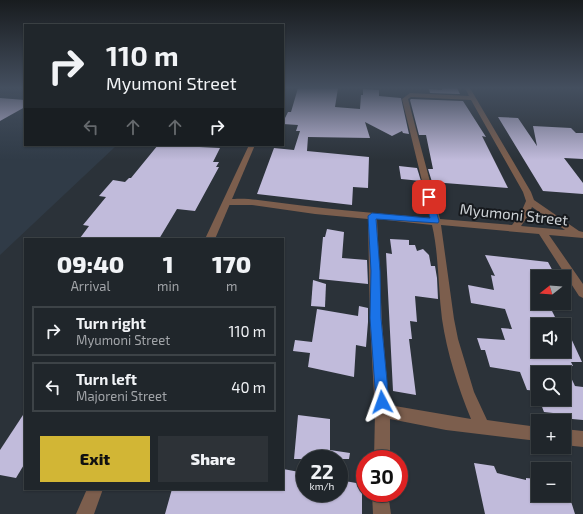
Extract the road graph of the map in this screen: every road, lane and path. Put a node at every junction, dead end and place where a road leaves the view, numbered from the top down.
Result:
1 (408, 112) edge
2 (481, 112) edge
3 (252, 146) edge
4 (530, 201) junction
5 (227, 202) junction
6 (372, 216) junction
7 (435, 221) junction
8 (514, 229) junction
9 (542, 232) junction
10 (580, 235) edge
11 (210, 238) edge
12 (583, 293) edge
13 (383, 411) junction
14 (482, 427) junction
15 (531, 433) edge
16 (571, 438) edge
17 (583, 439) edge
18 (382, 450) edge
19 (95, 490) edge
20 (381, 502) edge
21 (85, 514) edge
22 (382, 514) edge

1 - 7 street
2 - 4 street
3 - 5 street
4 - 8 street
4 - 10 street
5 - 6 street, Myumoni Street
5 - 11 street
6 - 7 street, Myumoni Street
6 - 13 street
7 - 8 street, Myumoni Street
7 - 14 street
8 - 9 street, Myumoni Street
9 - 10 street, Myumoni Street
9 - 12 street
13 - 14 street
13 - 18 street
14 - 15 street
16 - 17 street
19 - 21 street
20 - 22 street

